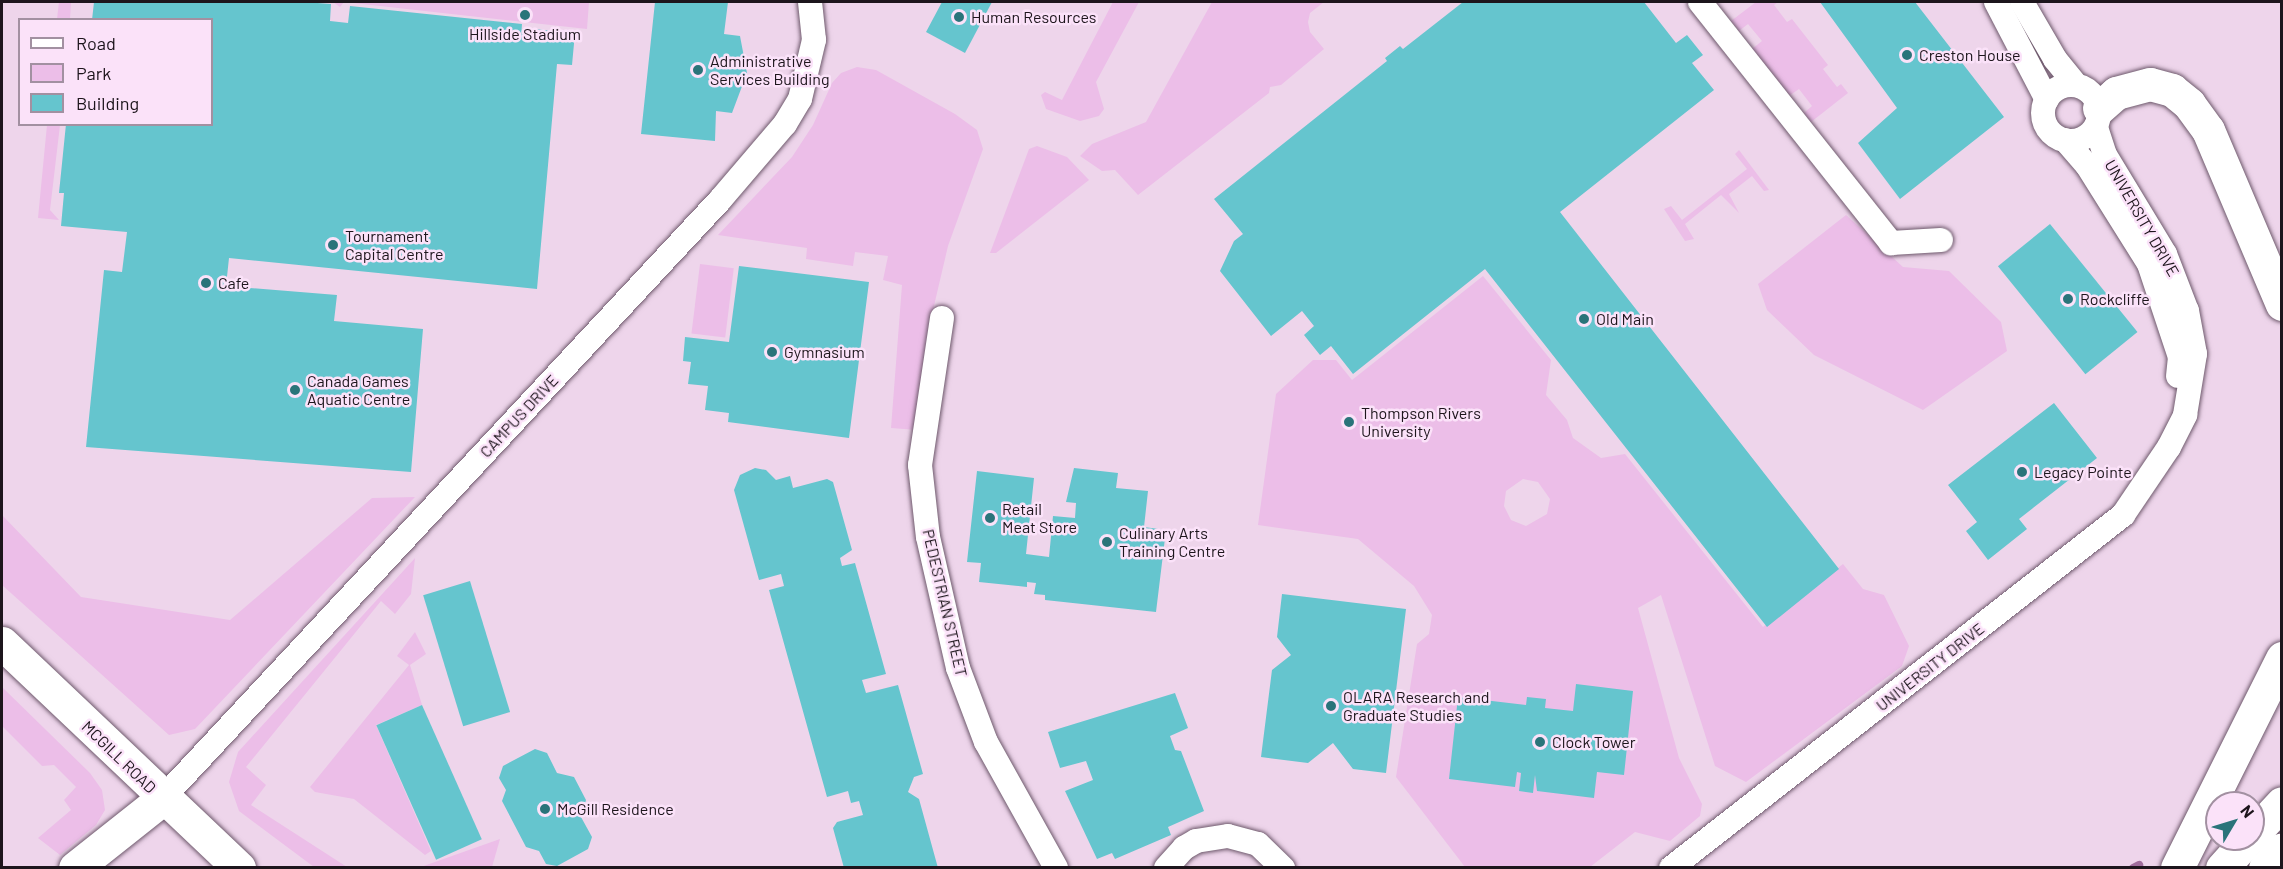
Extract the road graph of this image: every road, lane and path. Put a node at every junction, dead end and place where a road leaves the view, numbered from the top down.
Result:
1 (810, 2) edge
2 (1700, 2) edge
3 (1996, 2) edge
4 (2022, 2) edge
5 (2076, 85) junction
6 (2047, 100) junction
7 (2097, 118) junction
8 (2065, 140) junction
9 (1941, 240) dead end
10 (2282, 304) edge
11 (942, 318) dead end
12 (2169, 447) junction
13 (2, 643) edge
14 (2282, 658) edge
15 (162, 799) junction
16 (2282, 803) edge
17 (2265, 821) edge
18 (2282, 849) edge
19 (2237, 851) edge
20 (1276, 860) edge
21 (75, 867) edge
22 (239, 867) edge
23 (1056, 867) edge
24 (1166, 867) edge
25 (1671, 867) edge
26 (2177, 867) edge
27 (2222, 867) edge
28 (2265, 867) edge

1 - 15 street, CAMPUS DRIVE
2 - 9 street
3 - 6 street
4 - 5 street
5 - 6 street
5 - 7 street
6 - 8 street
7 - 8 street
7 - 10 main road
7 - 12 street, UNIVERSITY DRIVE
8 - 12 street, UNIVERSITY DRIVE
11 - 23 street, PEDESTRIAN STREET
12 - 25 street, UNIVERSITY DRIVE
13 - 15 main road, MCGILL ROAD
14 - 26 main road
15 - 21 main road
15 - 22 main road, MCGILL ROAD
16 - 17 main road
18 - 28 main road
19 - 27 main road
20 - 24 street

